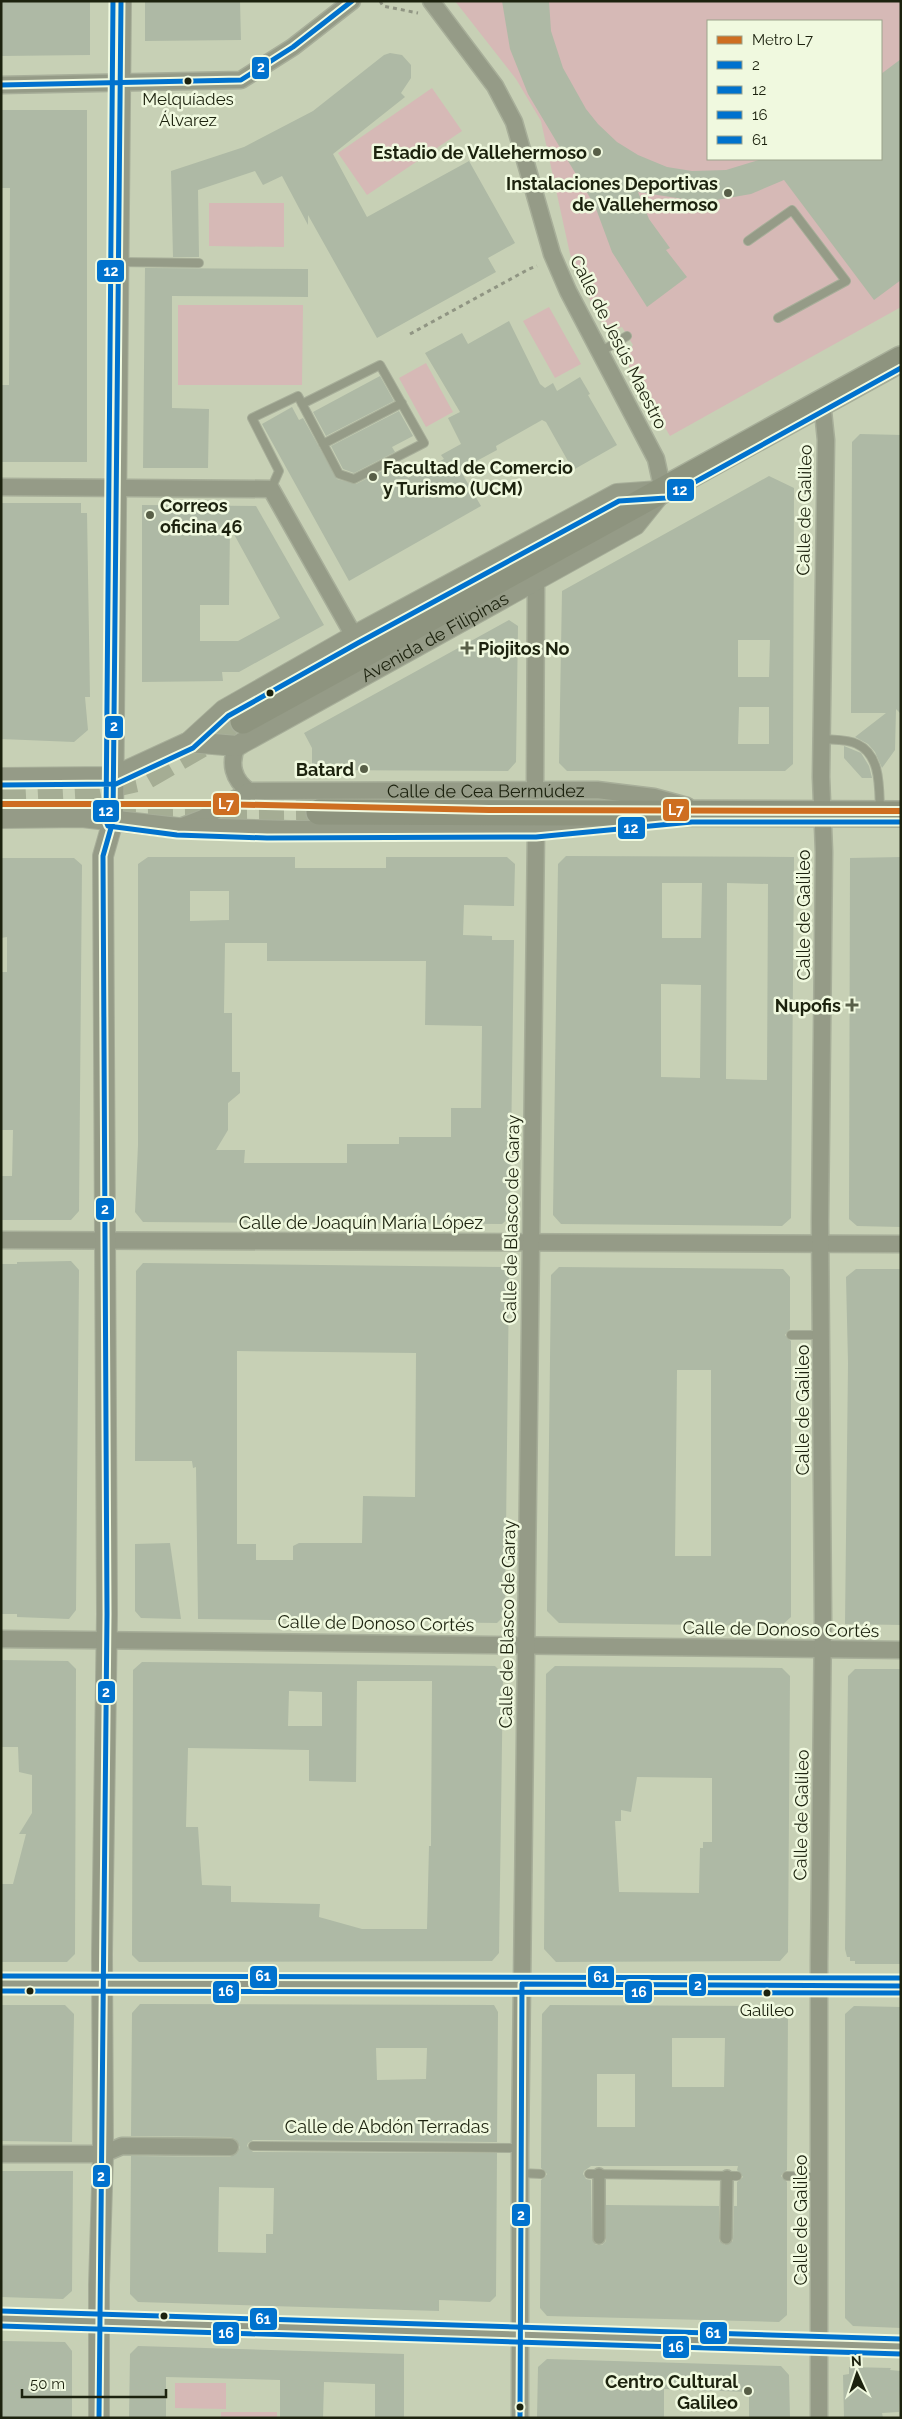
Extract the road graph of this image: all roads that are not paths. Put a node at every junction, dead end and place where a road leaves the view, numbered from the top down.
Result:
1 (121, 1) edge
2 (352, 1) edge
3 (432, 1) edge
4 (121, 83) junction
5 (1, 85) edge
6 (748, 241) dead end
7 (119, 262) junction
8 (200, 263) dead end
9 (778, 318) dead end
10 (627, 336) dead end
11 (600, 352) junction
12 (901, 359) edge
13 (822, 402) junction
14 (402, 403) junction
15 (302, 404) junction
16 (323, 444) junction
17 (1, 487) edge
18 (116, 488) junction
19 (271, 488) junction
20 (663, 491) junction
21 (536, 581) junction
22 (354, 636) junction
23 (243, 722) tunnel mouth
24 (822, 739) junction
25 (188, 742) junction
26 (237, 746) junction
27 (113, 777) junction
28 (1, 778) edge
29 (249, 791) junction
30 (535, 791) junction
31 (319, 812) tunnel mouth
32 (718, 814) junction
33 (823, 814) junction
34 (890, 814) edge
35 (692, 815) junction
36 (1, 818) edge
37 (112, 821) junction
38 (178, 828) junction
39 (536, 830) junction
40 (1, 1240) edge
41 (105, 1240) junction
42 (531, 1243) junction
43 (821, 1243) junction
44 (901, 1244) edge
45 (821, 1335) junction
46 (791, 1336) dead end
47 (1, 1639) edge
48 (107, 1639) junction
49 (526, 1645) junction
50 (822, 1649) junction
51 (901, 1650) edge
52 (1, 1983) edge
53 (101, 1983) junction
54 (522, 1984) junction
55 (820, 1984) junction
56 (901, 1986) edge
57 (253, 2146) dead end
58 (230, 2147) dead end
59 (520, 2148) junction
60 (1, 2154) edge
61 (103, 2154) junction
62 (520, 2173) junction
63 (541, 2174) dead end
64 (594, 2174) joint
65 (732, 2176) joint
66 (787, 2176) dead end
67 (820, 2176) junction
68 (599, 2238) dead end
69 (726, 2238) dead end
70 (1, 2318) edge
71 (98, 2320) junction
72 (520, 2334) junction
73 (819, 2344) junction
74 (901, 2347) edge
75 (99, 2418) edge
76 (520, 2418) edge
77 (819, 2418) edge

1 - 4 street
2 - 4 street
3 - 11 street, Calle de Jesús Maestro
4 - 5 street
4 - 7 street
6 - 9 lane
7 - 8 lane
7 - 18 street
10 - 11 lane
11 - 20 street, Calle de Jesús Maestro
12 - 13 main road, Avenida de Filipinas
13 - 20 main road, Avenida de Filipinas
13 - 24 street, Calle de Galileo
14 - 15 lane
14 - 16 lane
14 - 16 lane
15 - 16 lane
15 - 19 lane
17 - 18 street
18 - 19 street
18 - 27 street
19 - 22 street
20 - 21 street, Avenida de Filipinas
20 - 22 street, Avenida de Filipinas
20 - 23 main road, Avenida de Filipinas
21 - 26 street, Avenida de Filipinas
21 - 30 street
22 - 25 street, Avenida de Filipinas
24 - 33 street, Calle de Galileo
24 - 34 lane
25 - 26 street, Avenida de Filipinas
25 - 27 street, Avenida de Filipinas
26 - 29 street
27 - 28 street
27 - 37 street
29 - 30 street, Calle de Cea Bermúdez
29 - 38 street, Calle de Cea Bermúdez
30 - 32 street, Calle de Cea Bermúdez
31 - 35 main road, Calle de Cea Bermúdez
32 - 33 main road, Calle de Cea Bermúdez
32 - 35 main road, Calle de Cea Bermúdez
33 - 34 main road, Calle de Cea Bermúdez
33 - 43 street, Calle de Galileo
35 - 39 street, Calle de Cea Bermúdez
36 - 37 street, Calle de Cea Bermúdez
37 - 38 street, Calle de Cea Bermúdez
37 - 41 street
38 - 39 street, Calle de Cea Bermúdez
39 - 42 street, Calle de Blasco de Garay
40 - 41 street, Calle de Joaquín María López
41 - 42 street, Calle de Joaquín María López
41 - 48 street
42 - 43 street, Calle de Joaquín María López
42 - 49 street, Calle de Blasco de Garay
43 - 44 street, Calle de Joaquín María López
43 - 45 street, Calle de Galileo
45 - 46 lane
45 - 50 street, Calle de Galileo
47 - 48 street, Calle de Donoso Cortés
48 - 49 street, Calle de Donoso Cortés
48 - 53 street
49 - 50 street, Calle de Donoso Cortés
49 - 54 street, Calle de Blasco de Garay
50 - 51 street, Calle de Donoso Cortés
50 - 55 street, Calle de Galileo
52 - 53 street
53 - 54 street
53 - 61 street
54 - 55 street
54 - 59 street, Calle de Blasco de Garay
55 - 56 street
55 - 67 street, Calle de Galileo
57 - 59 lane, Calle de Abdón Terradas
58 - 61 street
59 - 62 street, Calle de Blasco de Garay
60 - 61 street
61 - 71 street
62 - 63 lane
62 - 72 street, Calle de Blasco de Garay
64 - 65 lane
64 - 68 street
65 - 69 street
66 - 67 lane
67 - 73 street, Calle de Galileo
70 - 71 street
71 - 72 street
71 - 75 street
72 - 73 street
72 - 76 street, Calle de Blasco de Garay
73 - 74 street
73 - 77 street, Calle de Galileo

